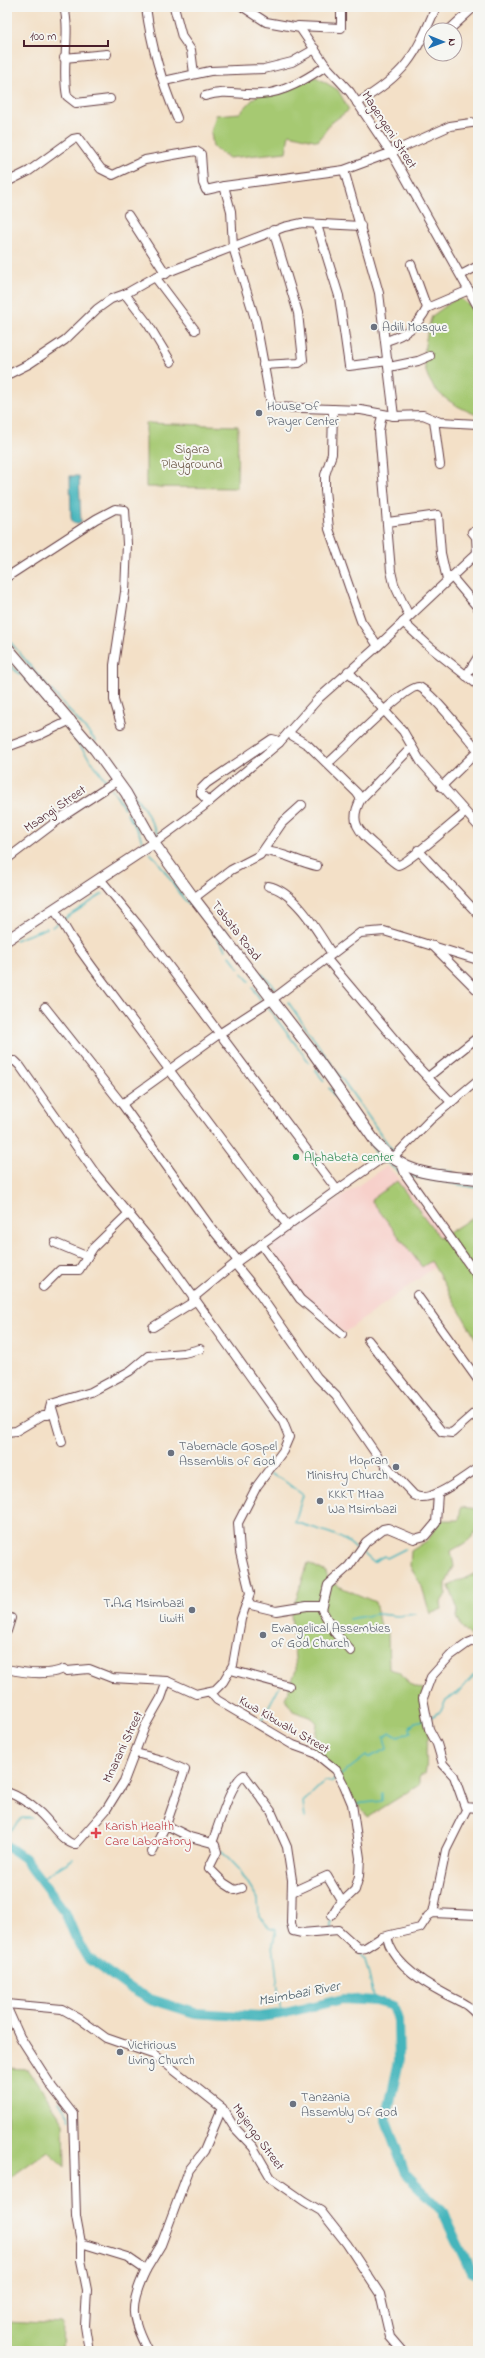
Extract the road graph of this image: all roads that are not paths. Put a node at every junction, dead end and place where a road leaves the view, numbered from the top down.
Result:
1 (64, 7) edge
2 (146, 7) edge
3 (174, 7) edge
4 (242, 7) edge
5 (341, 7) edge
6 (436, 7) edge
7 (474, 7) edge
8 (432, 22) edge
9 (458, 22) edge
10 (298, 26) junction
11 (423, 42) edge
12 (314, 50) junction
13 (107, 54) dead end
14 (64, 58) junction
15 (326, 66) junction
16 (194, 74) junction
17 (164, 81) junction
18 (205, 96) dead end
19 (110, 99) dead end
20 (357, 103) junction
21 (176, 118) dead end
22 (478, 122) edge
23 (390, 153) junction
24 (344, 170) junction
25 (7, 182) edge
26 (224, 186) junction
27 (128, 215) dead end
28 (317, 225) junction
29 (361, 226) junction
30 (273, 230) junction
31 (234, 247) junction
32 (411, 264) dead end
33 (478, 266) edge
34 (166, 274) junction
35 (461, 275) junction
36 (155, 277) junction
37 (469, 290) junction
38 (125, 294) junction
39 (478, 307) edge
40 (427, 308) junction
41 (196, 330) dead end
42 (386, 340) junction
43 (430, 356) dead end
44 (171, 362) dead end
45 (389, 364) junction
46 (263, 365) junction
47 (7, 375) edge
48 (333, 409) junction
49 (382, 415) junction
50 (394, 416) junction
51 (434, 420) junction
52 (478, 424) edge
53 (440, 465) dead end
54 (388, 522) junction
55 (472, 532) dead end
56 (478, 553) edge
57 (7, 577) edge
58 (449, 578) junction
59 (478, 608) edge
60 (406, 619) junction
61 (378, 646) junction
62 (7, 647) edge
63 (478, 657) edge
64 (348, 671) junction
65 (466, 676) junction
66 (478, 685) edge
67 (384, 710) junction
68 (71, 720) junction
69 (121, 724) dead end
70 (288, 733) junction
71 (279, 743) junction
72 (7, 747) edge
73 (411, 748) junction
74 (478, 751) edge
75 (328, 763) junction
76 (117, 781) junction
77 (441, 787) junction
78 (361, 799) junction
79 (209, 802) junction
80 (302, 805) dead end
81 (465, 813) junction
82 (478, 826) edge
83 (154, 843) junction
84 (418, 850) junction
85 (264, 851) junction
86 (7, 858) edge
87 (316, 866) dead end
88 (101, 880) junction
89 (268, 886) dead end
90 (194, 898) junction
91 (54, 909) junction
92 (478, 914) edge
93 (7, 940) edge
94 (432, 945) junction
95 (329, 956) junction
96 (478, 960) edge
97 (478, 991) edge
98 (273, 999) junction
99 (45, 1007) dead end
100 (219, 1034) junction
101 (478, 1036) edge
102 (7, 1061) edge
103 (169, 1068) junction
104 (428, 1077) junction
105 (478, 1080) edge
106 (450, 1102) junction
107 (122, 1104) junction
108 (388, 1156) junction
109 (402, 1166) junction
110 (478, 1179) edge
111 (337, 1190) junction
112 (129, 1213) junction
113 (288, 1226) junction
114 (55, 1243) dead end
115 (261, 1244) junction
116 (86, 1256) junction
117 (237, 1262) junction
118 (478, 1277) edge
119 (43, 1287) dead end
120 (417, 1295) dead end
121 (194, 1300) junction
122 (153, 1327) dead end
123 (342, 1334) dead end
124 (368, 1340) dead end
125 (200, 1349) dead end
126 (478, 1380) edge
127 (52, 1408) junction
128 (478, 1410) edge
129 (7, 1432) edge
130 (62, 1442) dead end
131 (478, 1468) edge
132 (438, 1493) junction
133 (248, 1600) junction
134 (322, 1606) junction
135 (11, 1618) dead end
136 (7, 1631) edge
137 (478, 1639) edge
138 (351, 1651) dead end
139 (7, 1669) edge
140 (231, 1670) junction
141 (167, 1681) junction
142 (289, 1686) dead end
143 (210, 1692) junction
144 (136, 1752) junction
145 (7, 1792) edge
146 (466, 1808) junction
147 (478, 1808) edge
148 (166, 1825) junction
149 (212, 1843) junction
150 (152, 1852) dead end
151 (242, 1888) dead end
152 (292, 1892) junction
153 (341, 1900) dead end
154 (433, 1913) junction
155 (332, 1915) dead end
156 (478, 1915) edge
157 (387, 1937) junction
158 (7, 2004) edge
159 (7, 2008) edge
160 (478, 2017) edge
161 (222, 2108) junction
162 (82, 2243) junction
163 (146, 2270) junction
164 (89, 2351) edge
165 (148, 2351) edge
166 (402, 2351) edge

1 - 14 street
2 - 17 street
3 - 16 street
4 - 10 street
5 - 10 street
6 - 8 street
7 - 9 street
10 - 12 street, Magengeni Street
11 - 20 street
12 - 15 street, Magengeni Street
12 - 16 street
13 - 14 street
14 - 19 street
15 - 18 street
15 - 20 street, Magengeni Street
16 - 17 street
17 - 21 street
20 - 23 street, Magengeni Street
22 - 23 street
23 - 24 street
23 - 35 street, Magengeni Street
24 - 26 street
24 - 29 street
25 - 26 street
26 - 31 street
27 - 34 street
28 - 29 street
28 - 30 street
28 - 45 street
29 - 42 street
30 - 31 street
30 - 46 street
31 - 34 street
31 - 46 street
32 - 40 street
33 - 35 street
34 - 36 street
35 - 37 street, Magengeni Street
36 - 38 street
36 - 41 street
37 - 39 street, Magengeni Street
37 - 40 street
38 - 44 street
38 - 47 street
40 - 42 street
42 - 45 street
43 - 45 street
45 - 50 street
46 - 48 street
48 - 49 street
48 - 61 street
49 - 50 street
49 - 54 street
50 - 51 street
51 - 52 street
51 - 53 street
54 - 58 street
54 - 60 street
55 - 56 street
56 - 58 street
57 - 69 street
58 - 59 street
58 - 60 street
60 - 61 street
60 - 65 street
61 - 64 street
62 - 68 main road, Tabata Road
63 - 65 street
64 - 67 street
64 - 70 street
65 - 66 street
67 - 73 street
67 - 74 street
67 - 75 street
68 - 72 street
68 - 76 main road, Tabata Road
70 - 71 street
70 - 75 street
71 - 79 street
71 - 79 street
73 - 77 street
73 - 78 street
74 - 77 street
75 - 78 street
76 - 83 main road, Tabata Road
76 - 86 street, Msangi Street
77 - 81 street
78 - 84 street
79 - 83 street
80 - 85 street
81 - 82 street
81 - 84 street
83 - 88 main road
83 - 90 main road, Tabata Road
84 - 92 street
85 - 87 street
85 - 90 street
88 - 91 main road
88 - 100 street
89 - 95 street
90 - 98 main road, Tabata Road
91 - 93 main road
91 - 103 street
94 - 95 street
94 - 96 street
94 - 97 street
95 - 98 street
95 - 104 street
98 - 100 street
98 - 108 main road, Tabata Road
99 - 107 street
100 - 103 street
100 - 111 street
101 - 104 street
102 - 112 street
103 - 107 street
103 - 113 street
104 - 106 street
105 - 106 street
106 - 108 street
107 - 117 street
108 - 109 main road, Tabata Road
108 - 111 street
109 - 110 main road, Tabata Road
109 - 118 street
111 - 113 street
112 - 116 street
112 - 121 street
113 - 115 street
114 - 116 street
115 - 117 street
115 - 123 street
116 - 119 street
117 - 121 street
117 - 132 street
120 - 126 street
121 - 122 street
121 - 133 street
124 - 128 street
125 - 127 street
127 - 129 street
127 - 130 street
131 - 132 street
132 - 134 street
133 - 134 street
133 - 140 street
134 - 138 street
135 - 136 street
137 - 146 street
139 - 141 street
140 - 142 street
140 - 143 street
141 - 143 street
141 - 144 street, Mnarani Street
143 - 155 street, Kwa Kibwalu Street
144 - 145 street, Mnarani Street
144 - 148 street
146 - 147 street
146 - 154 street
148 - 149 street
148 - 150 street
149 - 151 street
149 - 152 street
152 - 153 street
152 - 157 street
154 - 156 street
154 - 157 street
157 - 160 street
158 - 161 street, Majengo Street
159 - 162 street
161 - 163 street
161 - 166 street, Majengo Street
162 - 163 street
162 - 164 street
163 - 165 street

